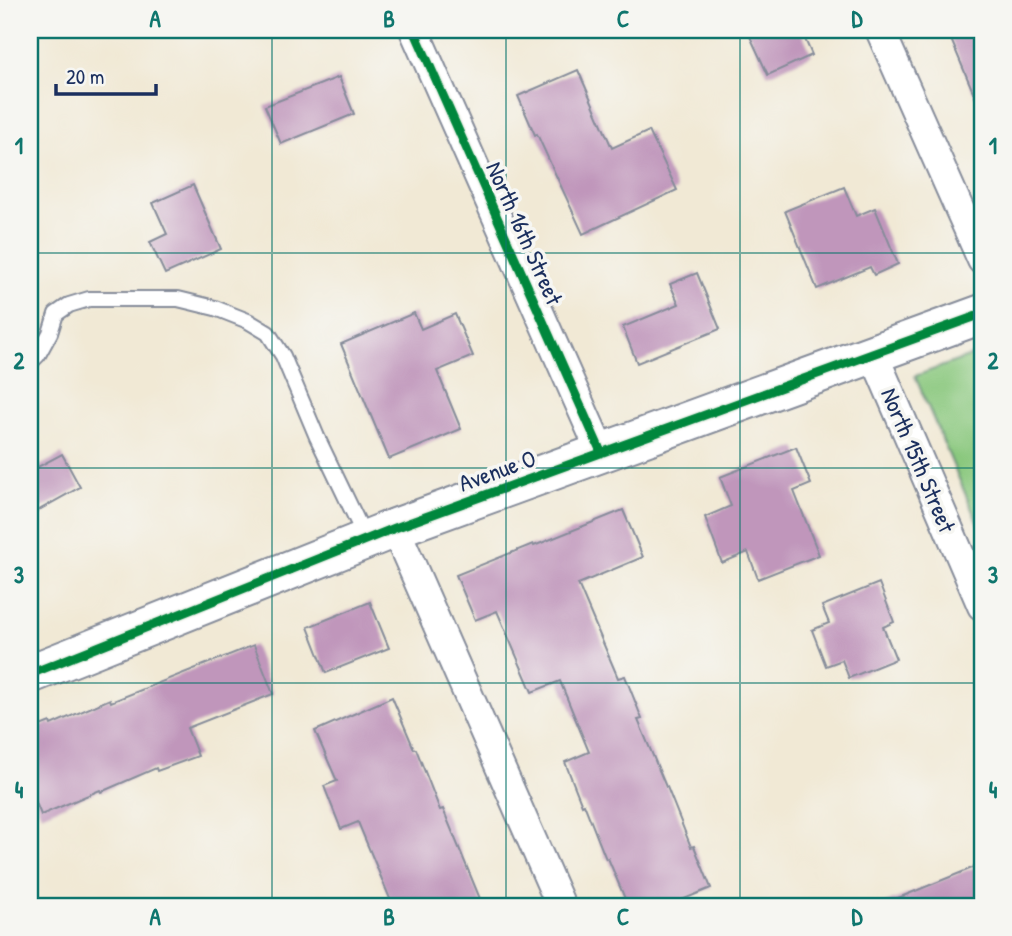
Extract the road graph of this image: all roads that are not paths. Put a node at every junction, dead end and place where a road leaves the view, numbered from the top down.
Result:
1 (414, 30) edge
2 (880, 30) edge
3 (982, 260) edge
4 (982, 314) edge
5 (873, 353) junction
6 (30, 363) edge
7 (601, 452) junction
8 (381, 533) junction
9 (982, 606) edge
10 (30, 674) edge
11 (561, 906) edge

1 - 7 street, North 16th Street
2 - 3 street
4 - 5 street, Avenue O
5 - 7 street, Avenue O
5 - 9 street, North 15th Street
6 - 8 lane
7 - 8 street, Avenue O
8 - 10 street, Avenue O
8 - 11 street

